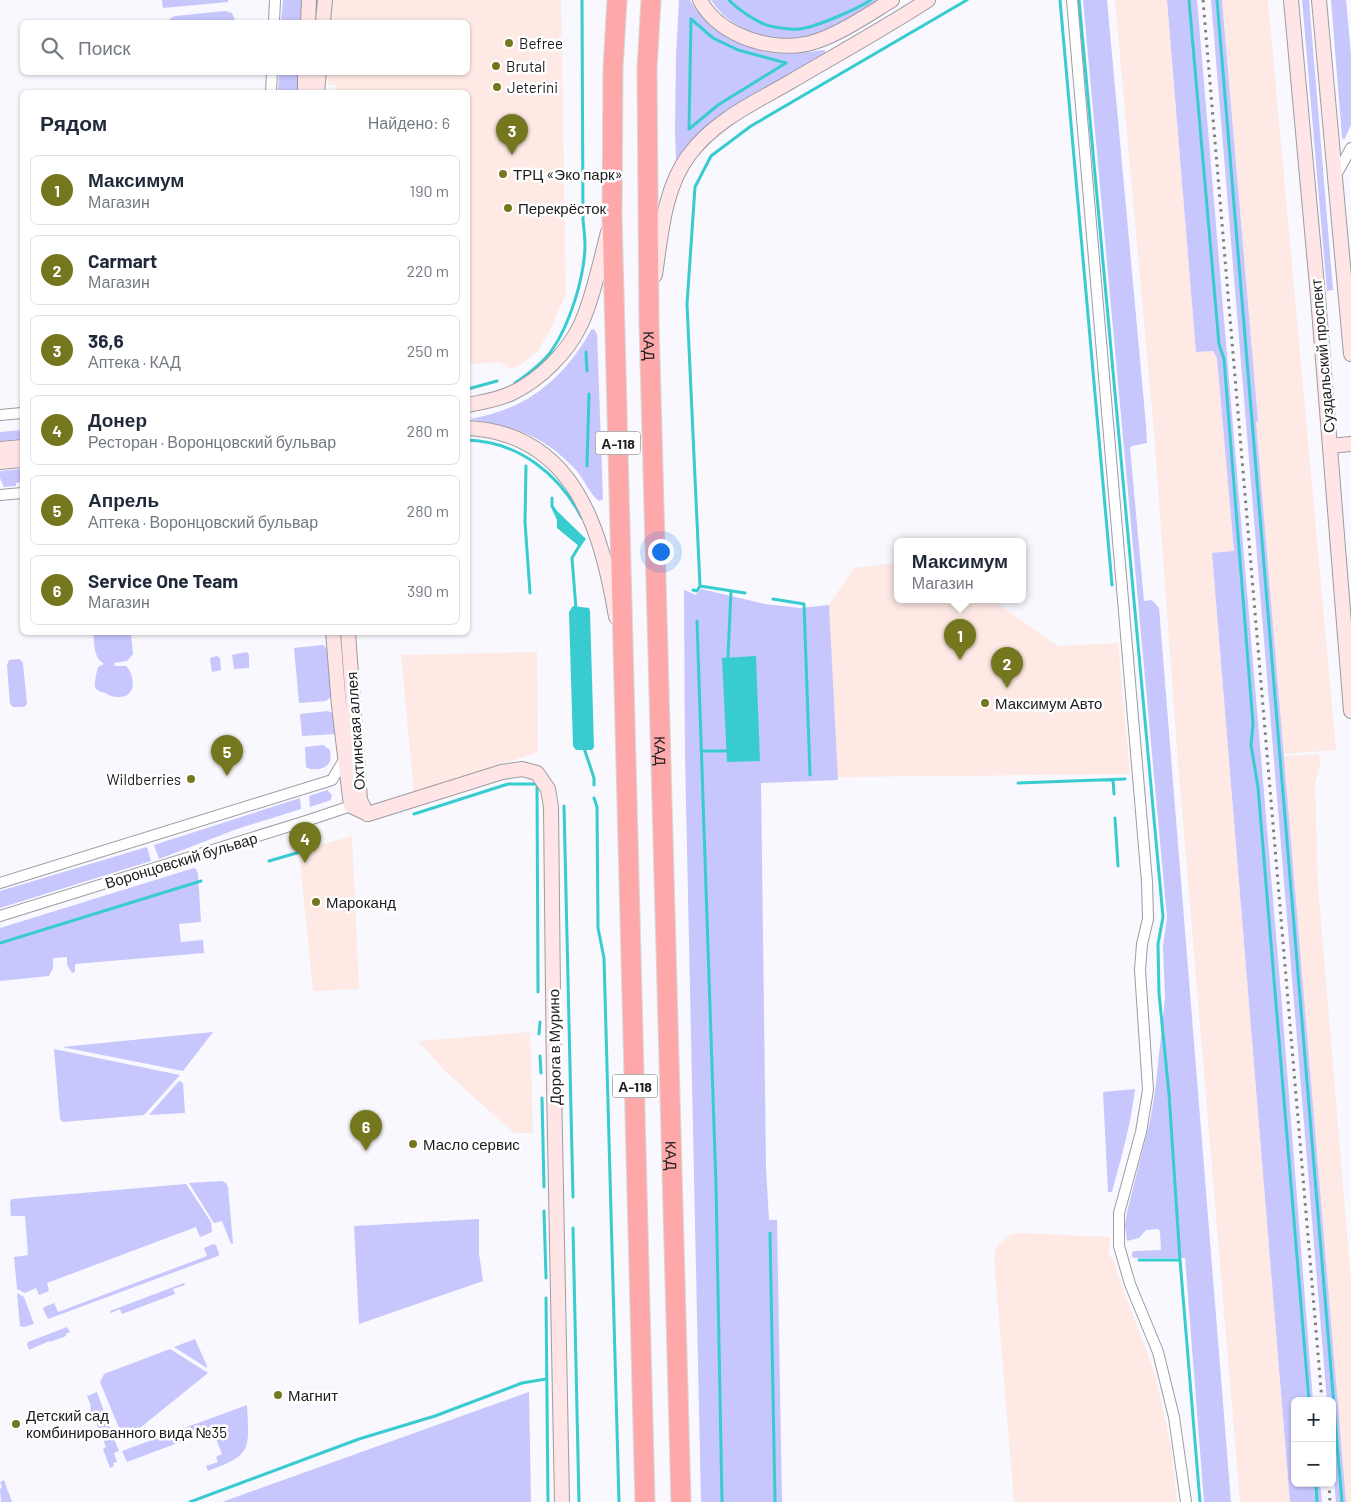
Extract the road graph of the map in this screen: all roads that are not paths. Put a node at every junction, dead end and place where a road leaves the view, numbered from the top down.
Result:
1 (275, 0) edge
2 (310, 0) edge
3 (325, 0) edge
4 (617, 0) edge
5 (651, 0) edge
6 (700, 0) edge
7 (892, 0) edge
8 (928, 0) edge
9 (1072, 0) edge
10 (1291, 0) edge
11 (1319, 0) edge
12 (274, 20) edge
13 (308, 20) edge
14 (323, 20) edge
15 (272, 75) edge
16 (305, 75) edge
17 (320, 75) edge
18 (321, 75) edge
19 (271, 90) edge
20 (305, 90) edge
21 (317, 90) edge
22 (323, 90) edge
23 (1351, 148) edge
24 (1334, 178) junction
25 (612, 217) junction
26 (649, 322) junction
27 (1351, 354) edge
28 (470, 405) edge
29 (20, 413) edge
30 (0, 415) edge
31 (470, 428) edge
32 (1351, 444) edge
33 (1330, 446) junction
34 (20, 448) edge
35 (0, 450) edge
36 (20, 460) edge
37 (0, 462) edge
38 (20, 493) edge
39 (0, 495) edge
40 (333, 635) edge
41 (348, 635) edge
42 (624, 670) junction
43 (1351, 711) edge
44 (345, 758) junction
45 (332, 780) junction
46 (351, 805) junction
47 (368, 814) joint
48 (0, 883) edge
49 (0, 916) edge
50 (562, 1502) edge
51 (646, 1502) edge
52 (680, 1502) edge
53 (1186, 1502) edge

1 - 12 street
2 - 13 street
3 - 14 street
4 - 25 highway, А-118
5 - 26 highway, КАД / А-118
6 - 7 street
8 - 26 street
9 - 53 street
10 - 33 street, Суздальский проспект
11 - 24 street, Суздальский проспект
15 - 19 street
16 - 20 street
17 - 21 street
18 - 22 street
23 - 24 street
24 - 27 street, Суздальский проспект
25 - 28 street
25 - 42 highway, А-118
26 - 52 highway, КАД / А-118
29 - 30 street
31 - 42 street
32 - 33 street
33 - 43 street, Суздальский проспект
34 - 35 street
36 - 37 street
38 - 39 street
40 - 44 street, Охтинская аллея
41 - 46 street, Охтинская аллея
42 - 51 highway, А-118
44 - 45 street
44 - 46 street, Охтинская аллея
45 - 46 street
45 - 48 street, Воронцовский бульвар
46 - 47 street, Охтинская аллея
46 - 49 street, Воронцовский бульвар
47 - 50 street, Дорога в Мурино

